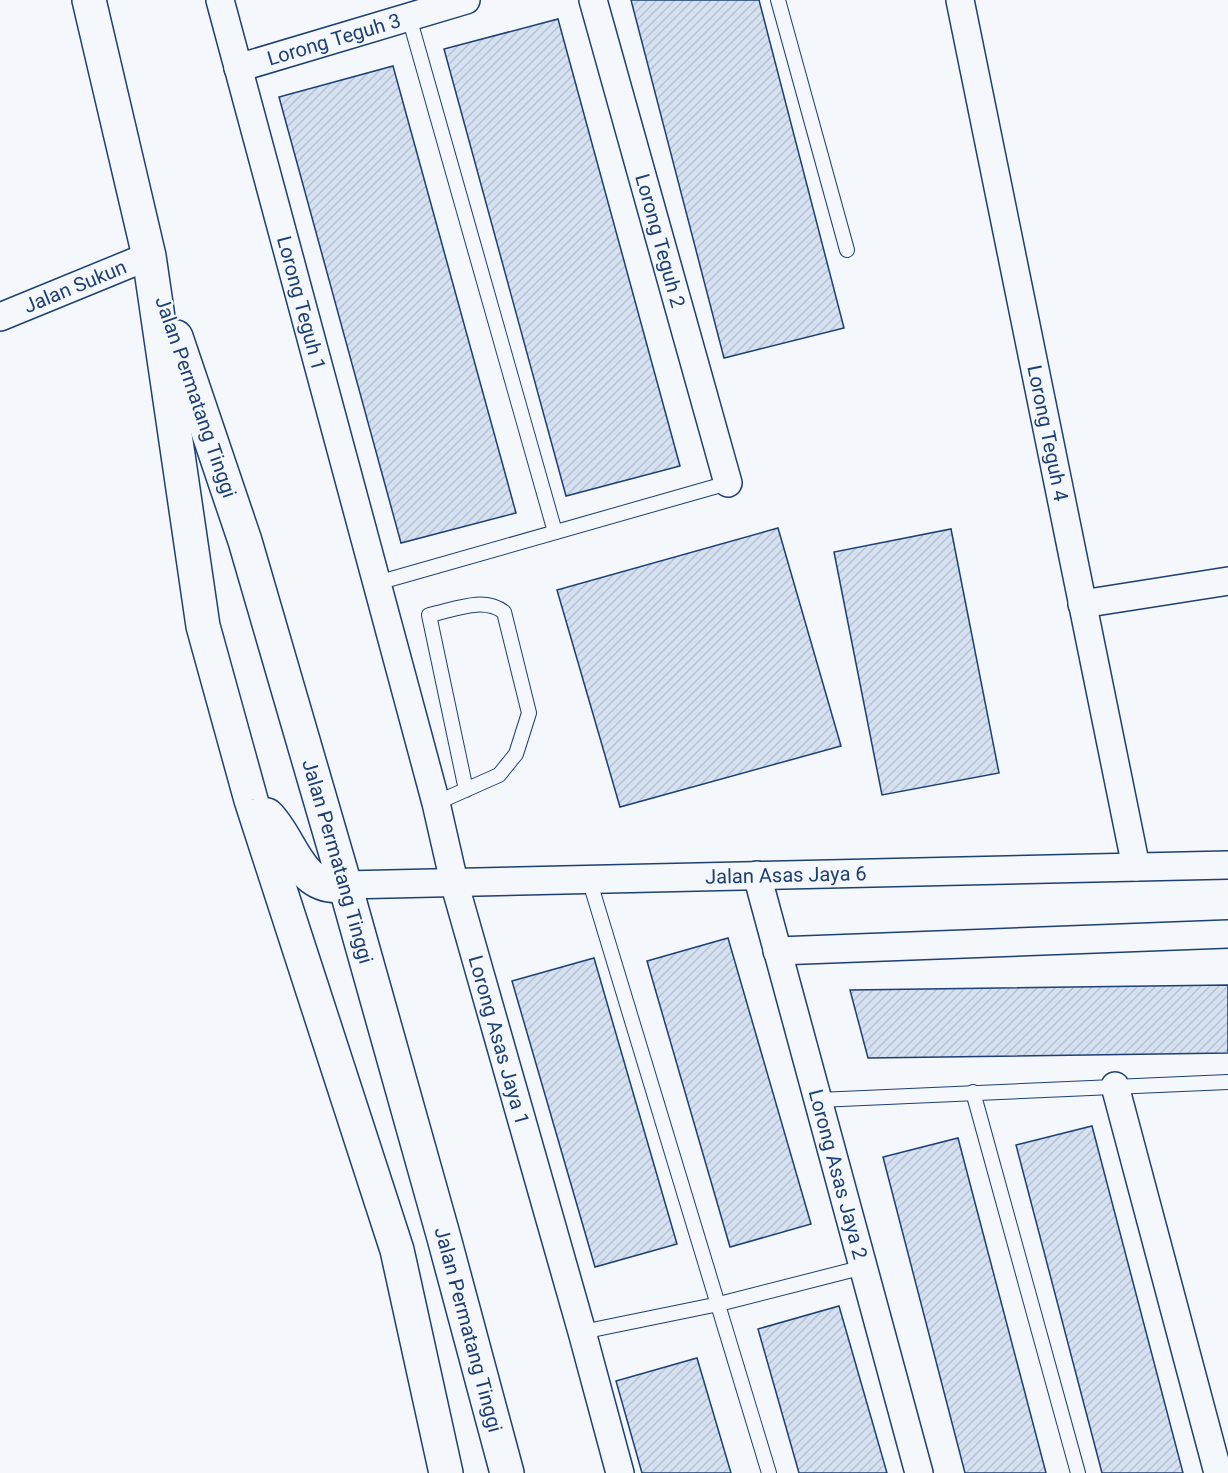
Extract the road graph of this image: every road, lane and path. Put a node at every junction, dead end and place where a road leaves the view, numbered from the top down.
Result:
1 (89, 0) edge
2 (220, 0) edge
3 (465, 0) edge
4 (593, 0) edge
5 (778, 0) edge
6 (960, 0) edge
7 (410, 17) junction
8 (238, 69) junction
9 (847, 250) dead end
10 (149, 256) junction
11 (0, 317) edge
12 (728, 483) joint
13 (555, 532) junction
14 (1228, 581) edge
15 (380, 595) junction
16 (1082, 604) junction
17 (466, 790) junction
18 (251, 800) junction
19 (436, 803) junction
20 (1228, 865) edge
21 (1136, 867) junction
22 (757, 875) junction
23 (589, 879) junction
24 (454, 882) junction
25 (345, 885) junction
26 (1228, 934) edge
27 (777, 951) junction
28 (1228, 1082) edge
29 (1115, 1086) junction
30 (973, 1092) junction
31 (818, 1100) junction
32 (864, 1268) junction
33 (719, 1304) junction
34 (582, 1332) junction
35 (446, 1473) edge
36 (507, 1473) edge
37 (620, 1473) edge
38 (769, 1473) edge
39 (919, 1473) edge
40 (1078, 1473) edge
41 (1218, 1473) edge

1 - 10 highway, Jalan Permatang Tinggi
2 - 8 street, Lorong Teguh 1
3 - 7 street, Lorong Teguh 3
4 - 12 street, Lorong Teguh 2
5 - 9 lane
6 - 16 street, Lorong Teguh 4
7 - 8 street, Lorong Teguh 3
7 - 13 lane
8 - 15 street, Lorong Teguh 1
10 - 11 street, Jalan Sukun
10 - 18 highway, Jalan Permatang Tinggi
10 - 25 highway, Jalan Permatang Tinggi
12 - 13 lane
13 - 15 lane
14 - 16 street
15 - 19 street, Lorong Asas Jaya 1
16 - 21 street, Lorong Teguh 4
17 - 17 lane
17 - 19 lane
18 - 25 highway
18 - 35 highway, Jalan Permatang Tinggi
19 - 24 street, Lorong Asas Jaya 1
20 - 21 street, Jalan Asas Jaya 6
21 - 22 street, Jalan Asas Jaya 6
22 - 23 street, Jalan Asas Jaya 6
22 - 27 street, Lorong Asas Jaya 2
23 - 24 street, Jalan Asas Jaya 6
23 - 33 lane
24 - 25 street, Jalan Asas Jaya 6
24 - 34 street, Lorong Asas Jaya 1
25 - 36 highway, Jalan Permatang Tinggi
26 - 27 street
27 - 31 street, Lorong Asas Jaya 2
28 - 29 lane
29 - 30 lane
29 - 41 street
30 - 31 lane
30 - 40 lane
31 - 32 street, Lorong Asas Jaya 2
32 - 33 lane
32 - 39 street, Lorong Asas Jaya 2
33 - 34 lane
33 - 38 lane
34 - 37 street, Lorong Asas Jaya 1

